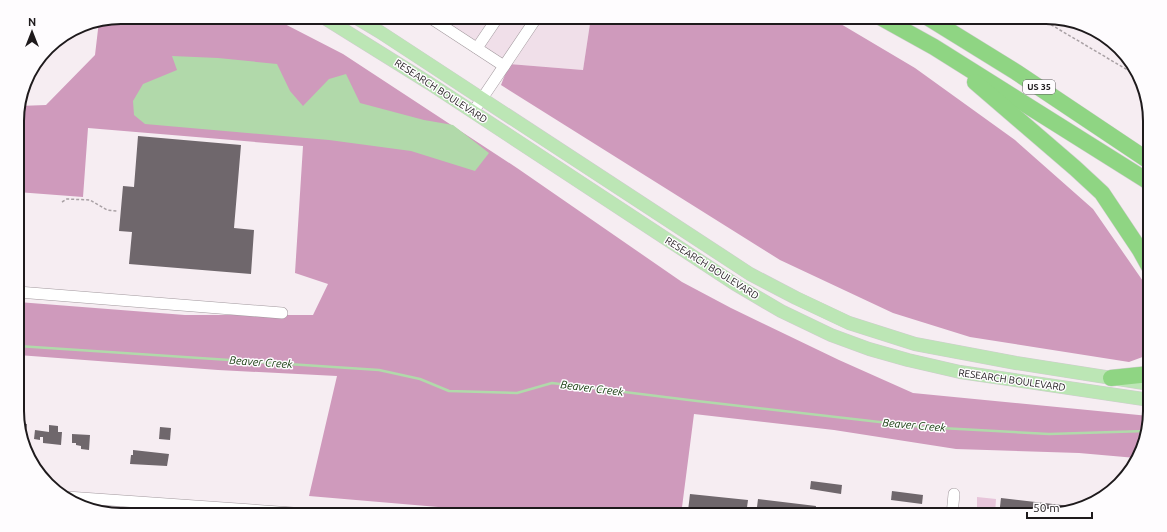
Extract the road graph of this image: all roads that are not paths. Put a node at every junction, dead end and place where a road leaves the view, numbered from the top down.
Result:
1 (334, 24) edge
2 (367, 24) edge
3 (440, 24) edge
4 (493, 24) edge
5 (532, 24) edge
6 (893, 24) edge
7 (938, 24) edge
8 (934, 47) junction
9 (477, 48) junction
10 (504, 66) junction
11 (482, 98) junction
12 (473, 112) junction
13 (1143, 156) edge
14 (1143, 178) edge
15 (1143, 255) edge
16 (24, 292) edge
17 (282, 313) dead end
18 (1143, 375) edge
19 (1111, 378) junction
20 (1143, 383) edge
21 (1143, 399) edge
22 (954, 494) dead end
23 (78, 498) edge
24 (187, 508) edge
25 (953, 508) edge

1 - 12 main road, RESEARCH BOULEVARD
2 - 11 main road, RESEARCH BOULEVARD
3 - 9 street
4 - 9 street
5 - 10 street
6 - 8 highway, US 35
7 - 13 highway, US 35
8 - 14 highway, US 35
8 - 15 highway
9 - 10 street
10 - 11 street
11 - 12 street
11 - 19 main road, RESEARCH BOULEVARD
12 - 21 main road, RESEARCH BOULEVARD
16 - 17 street
18 - 19 highway
19 - 20 main road, RESEARCH BOULEVARD
22 - 25 street
23 - 24 street

